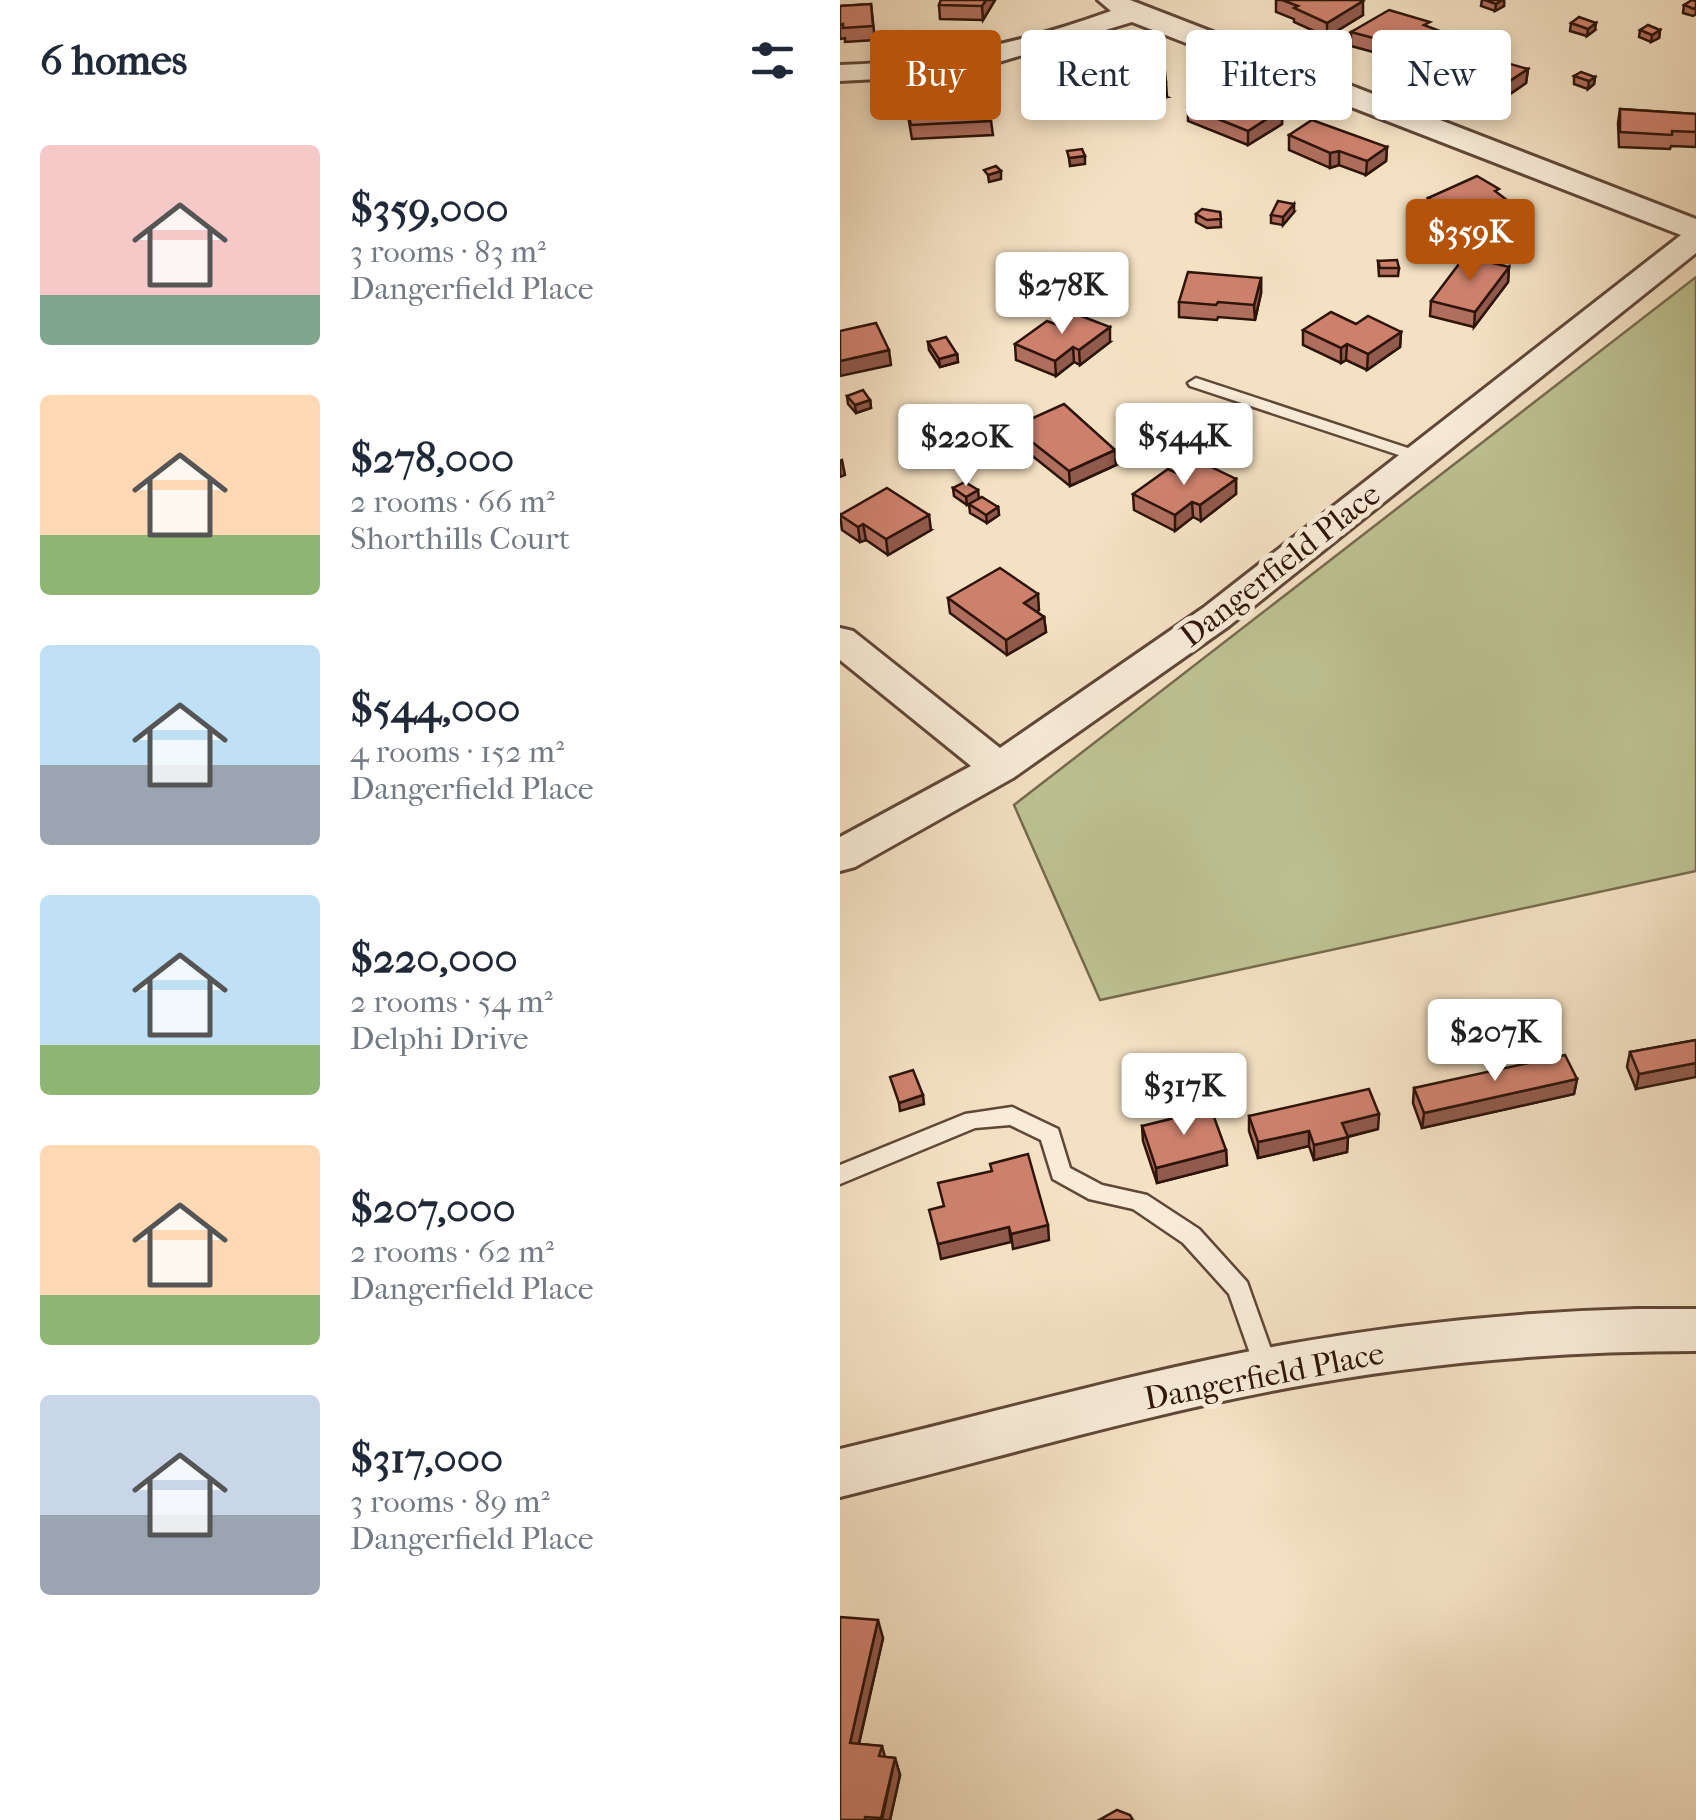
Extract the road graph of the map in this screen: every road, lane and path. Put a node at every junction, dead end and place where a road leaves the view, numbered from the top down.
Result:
1 (1122, 7) edge
2 (840, 73) edge
3 (1696, 230) edge
4 (1696, 238) edge
5 (1196, 383) dead end
6 (1420, 457) junction
7 (840, 640) edge
8 (998, 768) junction
9 (840, 856) edge
10 (840, 1175) edge
11 (1696, 1330) edge
12 (1267, 1372) junction
13 (840, 1474) edge

1 - 2 street
1 - 3 street
4 - 6 street, Dangerfield Place
5 - 6 lane
6 - 8 street, Dangerfield Place
7 - 8 street
8 - 9 street, Dangerfield Place
10 - 12 lane
11 - 12 street, Dangerfield Place
12 - 13 street, Dangerfield Place

